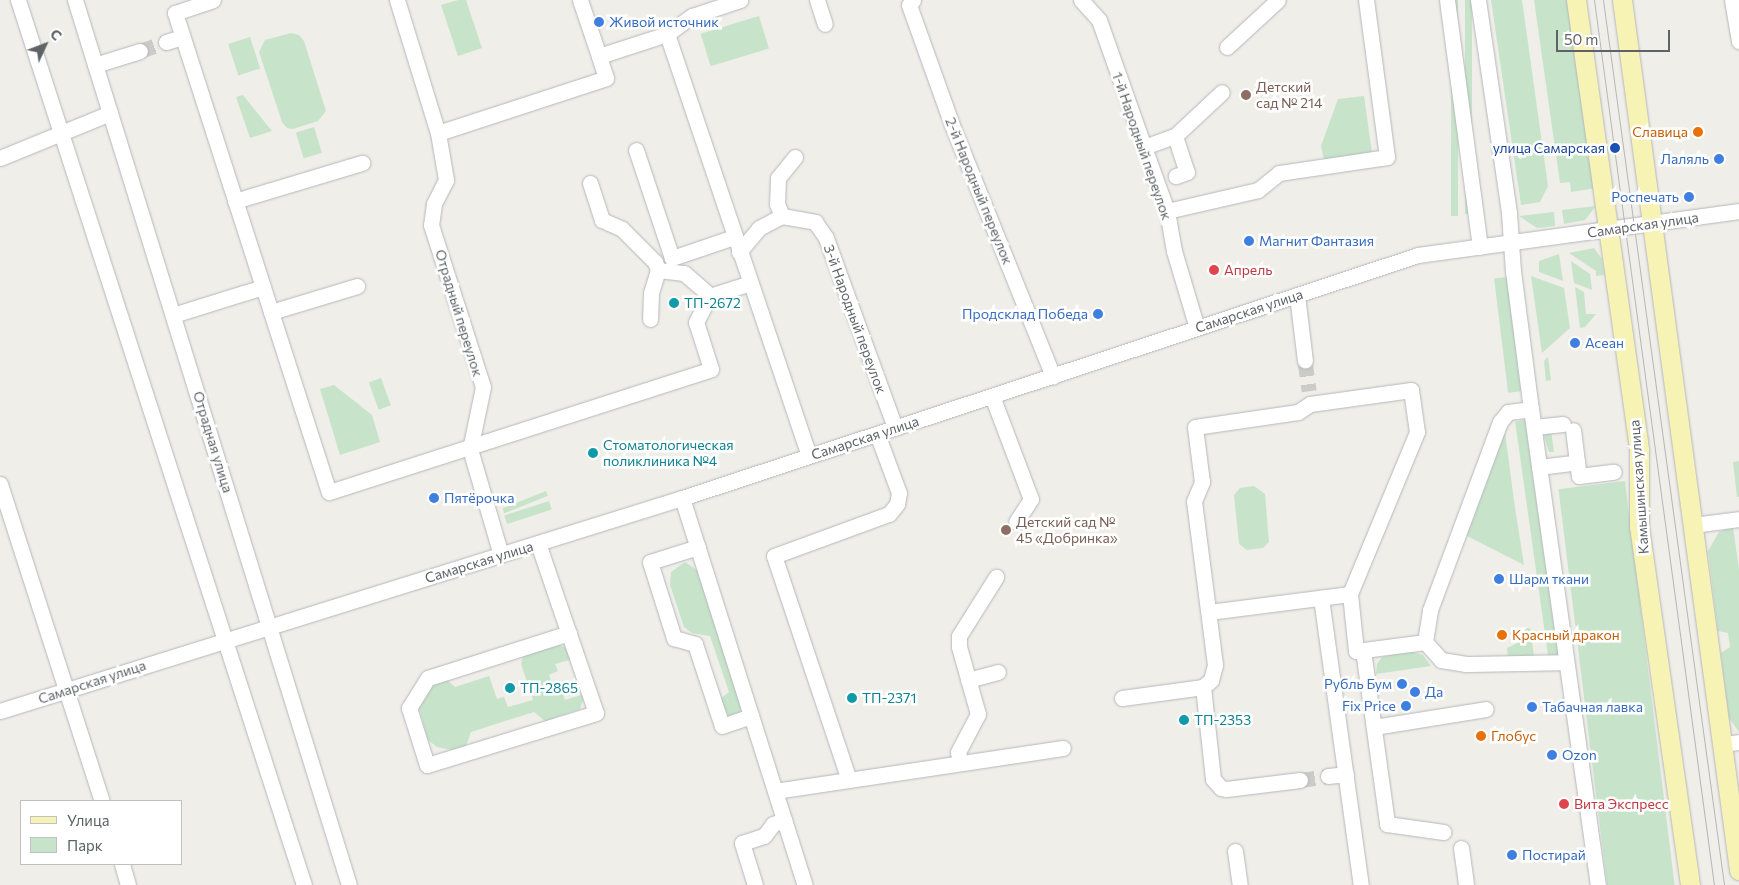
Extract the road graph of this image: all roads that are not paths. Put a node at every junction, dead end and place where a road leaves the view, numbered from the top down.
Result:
1 (18, 0) edge
2 (75, 0) edge
3 (213, 0) edge
4 (397, 0) edge
5 (580, 0) edge
6 (740, 0) edge
7 (817, 0) edge
8 (1081, 0) edge
9 (1278, 0) edge
10 (1366, 0) edge
11 (1447, 0) edge
12 (1478, 0) edge
13 (1576, 0) edge
14 (1622, 0) edge
15 (1732, 0) edge
16 (911, 3) edge
17 (825, 24) dead end
18 (667, 34) junction
19 (182, 37) junction
20 (1739, 41) edge
21 (166, 42) tunnel mouth
22 (1227, 47) dead end
23 (140, 50) tunnel mouth
24 (599, 56) junction
25 (95, 65) junction
26 (1222, 92) dead end
27 (110, 113) junction
28 (438, 133) junction
29 (60, 134) junction
30 (1175, 136) junction
31 (1144, 147) junction
32 (636, 150) dead end
33 (795, 157) dead end
34 (0, 158) edge
35 (362, 162) dead end
36 (1176, 176) dead end
37 (590, 183) dead end
38 (235, 201) junction
39 (1167, 211) junction
40 (1739, 211) edge
41 (782, 216) junction
42 (1653, 223) junction
43 (1609, 230) junction
44 (734, 237) junction
45 (1511, 243) junction
46 (1480, 247) junction
47 (739, 252) junction
48 (658, 270) junction
49 (750, 283) junction
50 (357, 286) dead end
51 (263, 287) junction
52 (1297, 295) junction
53 (710, 296) junction
54 (271, 312) junction
55 (173, 315) junction
56 (650, 319) dead end
57 (1197, 328) junction
58 (1305, 361) tunnel mouth
59 (1053, 376) junction
60 (992, 396) junction
61 (1531, 409) junction
62 (1534, 427) junction
63 (895, 428) junction
64 (876, 434) junction
65 (470, 449) junction
66 (809, 456) junction
67 (1577, 462) junction
68 (1539, 467) junction
69 (1614, 472) dead end
70 (0, 484) edge
71 (682, 498) junction
72 (1739, 519) edge
73 (1016, 522) dead end
74 (1693, 525) junction
75 (538, 543) junction
76 (698, 547) junction
77 (502, 555) junction
78 (996, 577) dead end
79 (1350, 594) junction
80 (1321, 598) junction
81 (1208, 612) junction
82 (270, 627) junction
83 (569, 633) junction
84 (225, 639) junction
85 (1426, 642) junction
86 (1363, 650) junction
87 (1566, 662) junction
88 (998, 672) dead end
89 (968, 680) junction
90 (1203, 687) junction
91 (66, 690) junction
92 (1122, 698) dead end
93 (1486, 709) dead end
94 (0, 711) edge
95 (751, 716) junction
96 (1374, 727) junction
97 (1731, 743) edge
98 (1063, 748) dead end
99 (960, 763) junction
100 (1346, 774) junction
101 (1328, 776) tunnel mouth
102 (849, 780) junction
103 (1300, 780) tunnel mouth
104 (775, 791) junction
105 (102, 800) edge
106 (784, 820) junction
107 (1443, 832) dead end
108 (1461, 848) dead end
109 (1235, 852) dead end
110 (122, 865) edge
111 (1739, 870) edge
112 (128, 885) edge
113 (304, 885) edge
114 (349, 885) edge
115 (755, 885) edge
116 (805, 885) edge
117 (1240, 885) edge
118 (1361, 885) edge
119 (1466, 885) edge
120 (1598, 885) edge
121 (1690, 885) edge

1 - 29 street
2 - 25 street, Отрадная улица
3 - 19 street
4 - 28 street
5 - 24 street
6 - 18 street
7 - 17 street
8 - 31 street, 1-й Народный переулок
9 - 22 street
10 - 39 street
11 - 46 street
12 - 45 street
13 - 43 main road, Камышинская улица
14 - 42 main road
15 - 20 street
16 - 59 street, 2-й Народный переулок
18 - 24 street
18 - 44 street
19 - 21 street
19 - 38 street
23 - 25 street
24 - 28 street
25 - 27 street, Отрадная улица
26 - 30 street
27 - 29 street
27 - 55 street, Отрадная улица
28 - 65 street, Отрадный переулок
29 - 34 street
29 - 84 street
30 - 31 street
30 - 36 street
31 - 39 street, 1-й Народный переулок
32 - 44 street
33 - 41 street
35 - 38 street
37 - 48 street
38 - 51 street
39 - 57 street, 1-й Народный переулок
40 - 42 street, Самарская улица
41 - 47 street
41 - 63 street, 3-й Народный переулок
42 - 43 street, Самарская улица
42 - 74 main road
43 - 45 street, Самарская улица
43 - 121 main road, Камышинская улица
44 - 47 street
45 - 46 street, Самарская улица
45 - 61 street
46 - 52 street, Самарская улица
47 - 49 street
48 - 53 street
48 - 56 street
49 - 53 street
49 - 66 street
50 - 54 street
51 - 54 street
51 - 55 street
52 - 57 street, Самарская улица
52 - 58 street
53 - 65 street
54 - 65 street
55 - 82 street, Отрадная улица
57 - 59 street, Самарская улица
59 - 60 street, Самарская улица
60 - 63 street, Самарская улица
60 - 73 street
61 - 62 street
61 - 85 street
62 - 67 street
62 - 68 street
63 - 64 street, Самарская улица
64 - 66 street, Самарская улица
64 - 102 street
65 - 77 street, Отрадный переулок
66 - 71 street, Самарская улица
67 - 68 street
67 - 69 street
68 - 87 street
70 - 91 street
71 - 75 street, Самарская улица
71 - 76 street
72 - 74 street
74 - 97 main road
75 - 77 street, Самарская улица
75 - 83 street
76 - 95 street
76 - 95 street
77 - 82 street, Самарская улица
78 - 89 street
79 - 80 street
79 - 81 street
79 - 86 street
80 - 81 street
80 - 100 street
81 - 90 street
82 - 84 street, Самарская улица
82 - 114 street, Отрадная улица
83 - 83 street
84 - 91 street, Самарская улица
84 - 113 street
85 - 86 street
85 - 87 street
86 - 96 street
87 - 120 street
88 - 89 street
89 - 99 street
90 - 92 street
90 - 103 street
91 - 94 street, Самарская улица
91 - 105 street
93 - 96 street
95 - 104 street
96 - 107 street
97 - 111 main road
98 - 99 street
99 - 102 street
100 - 101 street
100 - 118 street
102 - 104 street
104 - 106 street
106 - 115 street
106 - 116 street
108 - 119 street
109 - 117 street
110 - 112 street

